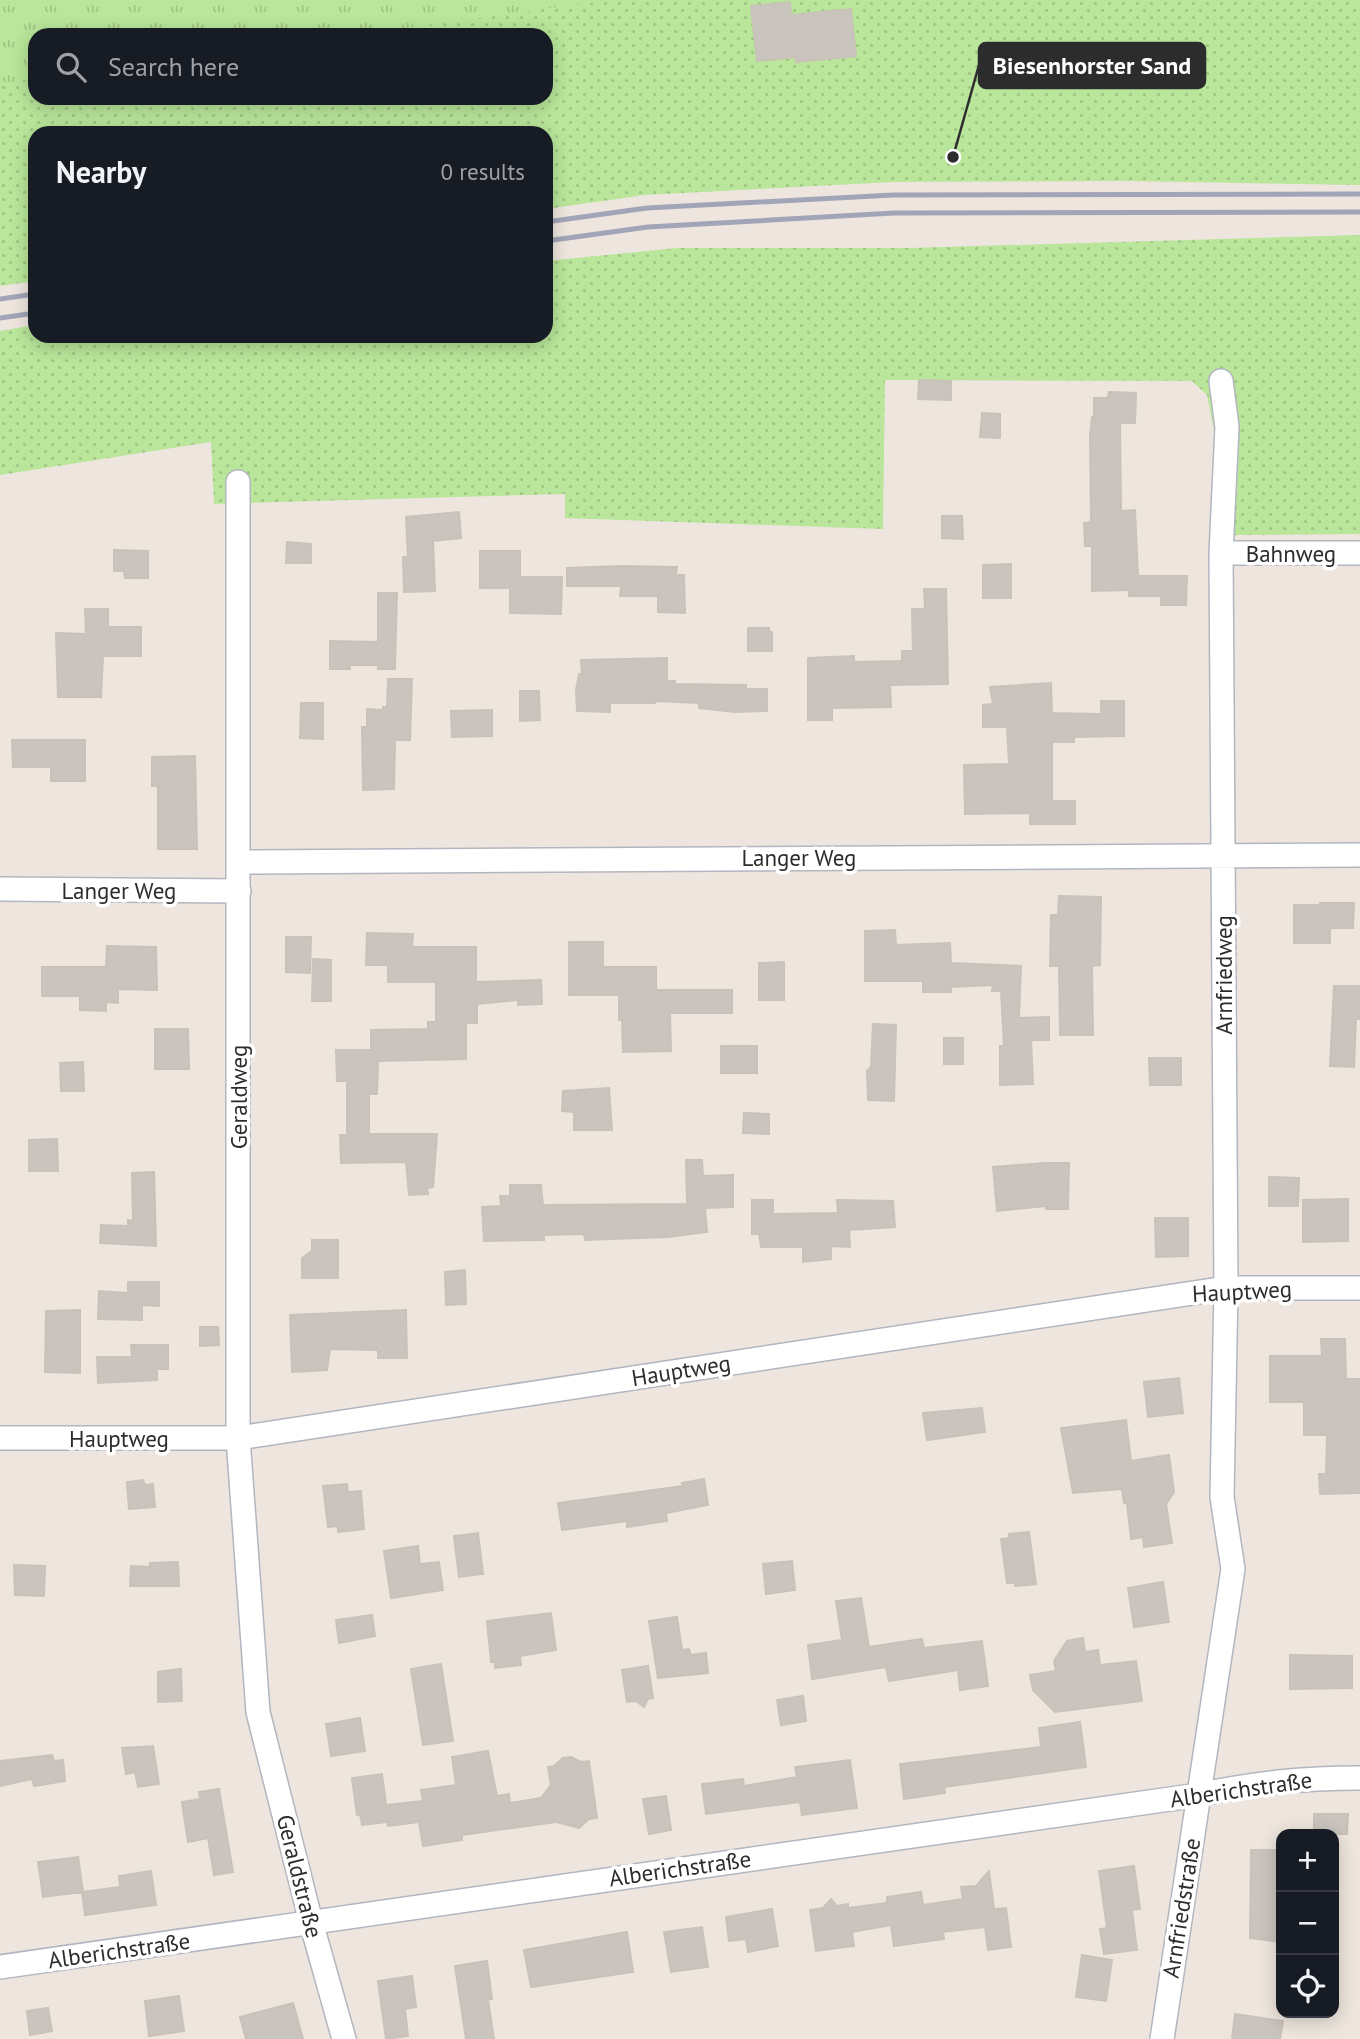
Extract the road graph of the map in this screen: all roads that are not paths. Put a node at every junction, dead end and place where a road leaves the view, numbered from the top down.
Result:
1 (1221, 381) dead end
2 (238, 482) dead end
3 (1221, 553) junction
4 (1360, 553) edge
5 (1222, 855) junction
6 (1360, 855) edge
7 (239, 862) junction
8 (0, 889) edge
9 (239, 891) junction
10 (1226, 1288) junction
11 (1360, 1288) edge
12 (0, 1438) edge
13 (238, 1438) junction
14 (1233, 1569) joint
15 (258, 1712) joint
16 (1360, 1778) edge
17 (1198, 1794) junction
18 (312, 1922) junction
19 (0, 1967) edge
20 (344, 2039) edge
21 (1162, 2039) edge

1 - 3 street, Arnfriedweg
2 - 7 street, Geraldweg
3 - 4 street, Bahnweg
3 - 5 street, Arnfriedweg
5 - 6 street, Langer Weg
5 - 7 street, Langer Weg
5 - 10 street, Arnfriedweg
7 - 9 street, Geraldweg
8 - 9 street, Langer Weg
9 - 13 street, Geraldweg
10 - 11 street, Hauptweg
10 - 13 street, Hauptweg
10 - 14 street, Arnfriedweg
12 - 13 street, Hauptweg
13 - 15 street, Geraldweg
14 - 17 street, Arnfriedstraße
15 - 18 street, Geraldstraße
16 - 17 street, Alberichstraße
17 - 18 street, Alberichstraße
17 - 21 street, Arnfriedstraße
18 - 19 street, Alberichstraße
18 - 20 street, Geraldstraße

